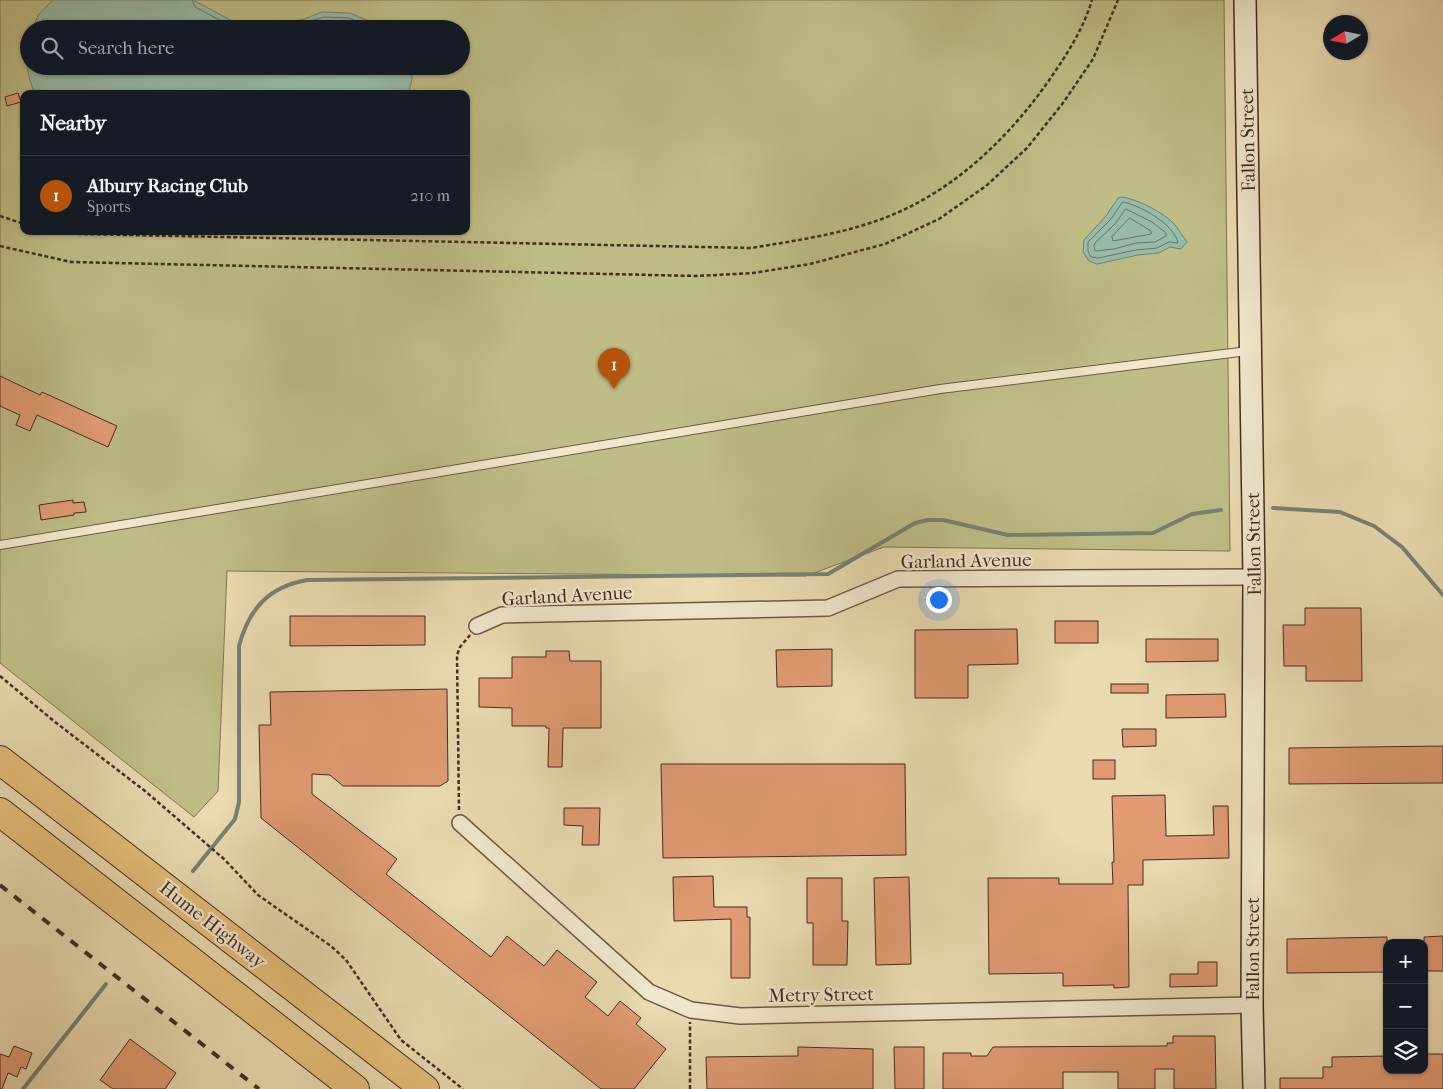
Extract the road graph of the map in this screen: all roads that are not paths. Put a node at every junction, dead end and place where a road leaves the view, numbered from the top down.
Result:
1 (1245, 0) edge
2 (1250, 351) junction
3 (0, 544) edge
4 (1254, 576) junction
5 (477, 626) road end
6 (0, 760) edge
7 (0, 812) edge
8 (460, 823) road end
9 (1252, 1005) junction
10 (355, 1089) edge
11 (425, 1089) edge
12 (1254, 1089) edge

1 - 2 street, Fallon Street
2 - 3 lane
2 - 4 street, Fallon Street
4 - 5 street, Garland Avenue
4 - 9 street, Fallon Street
6 - 11 highway, Hume Highway
7 - 10 highway
8 - 9 street, Metry Street
9 - 12 street, Fallon Street

